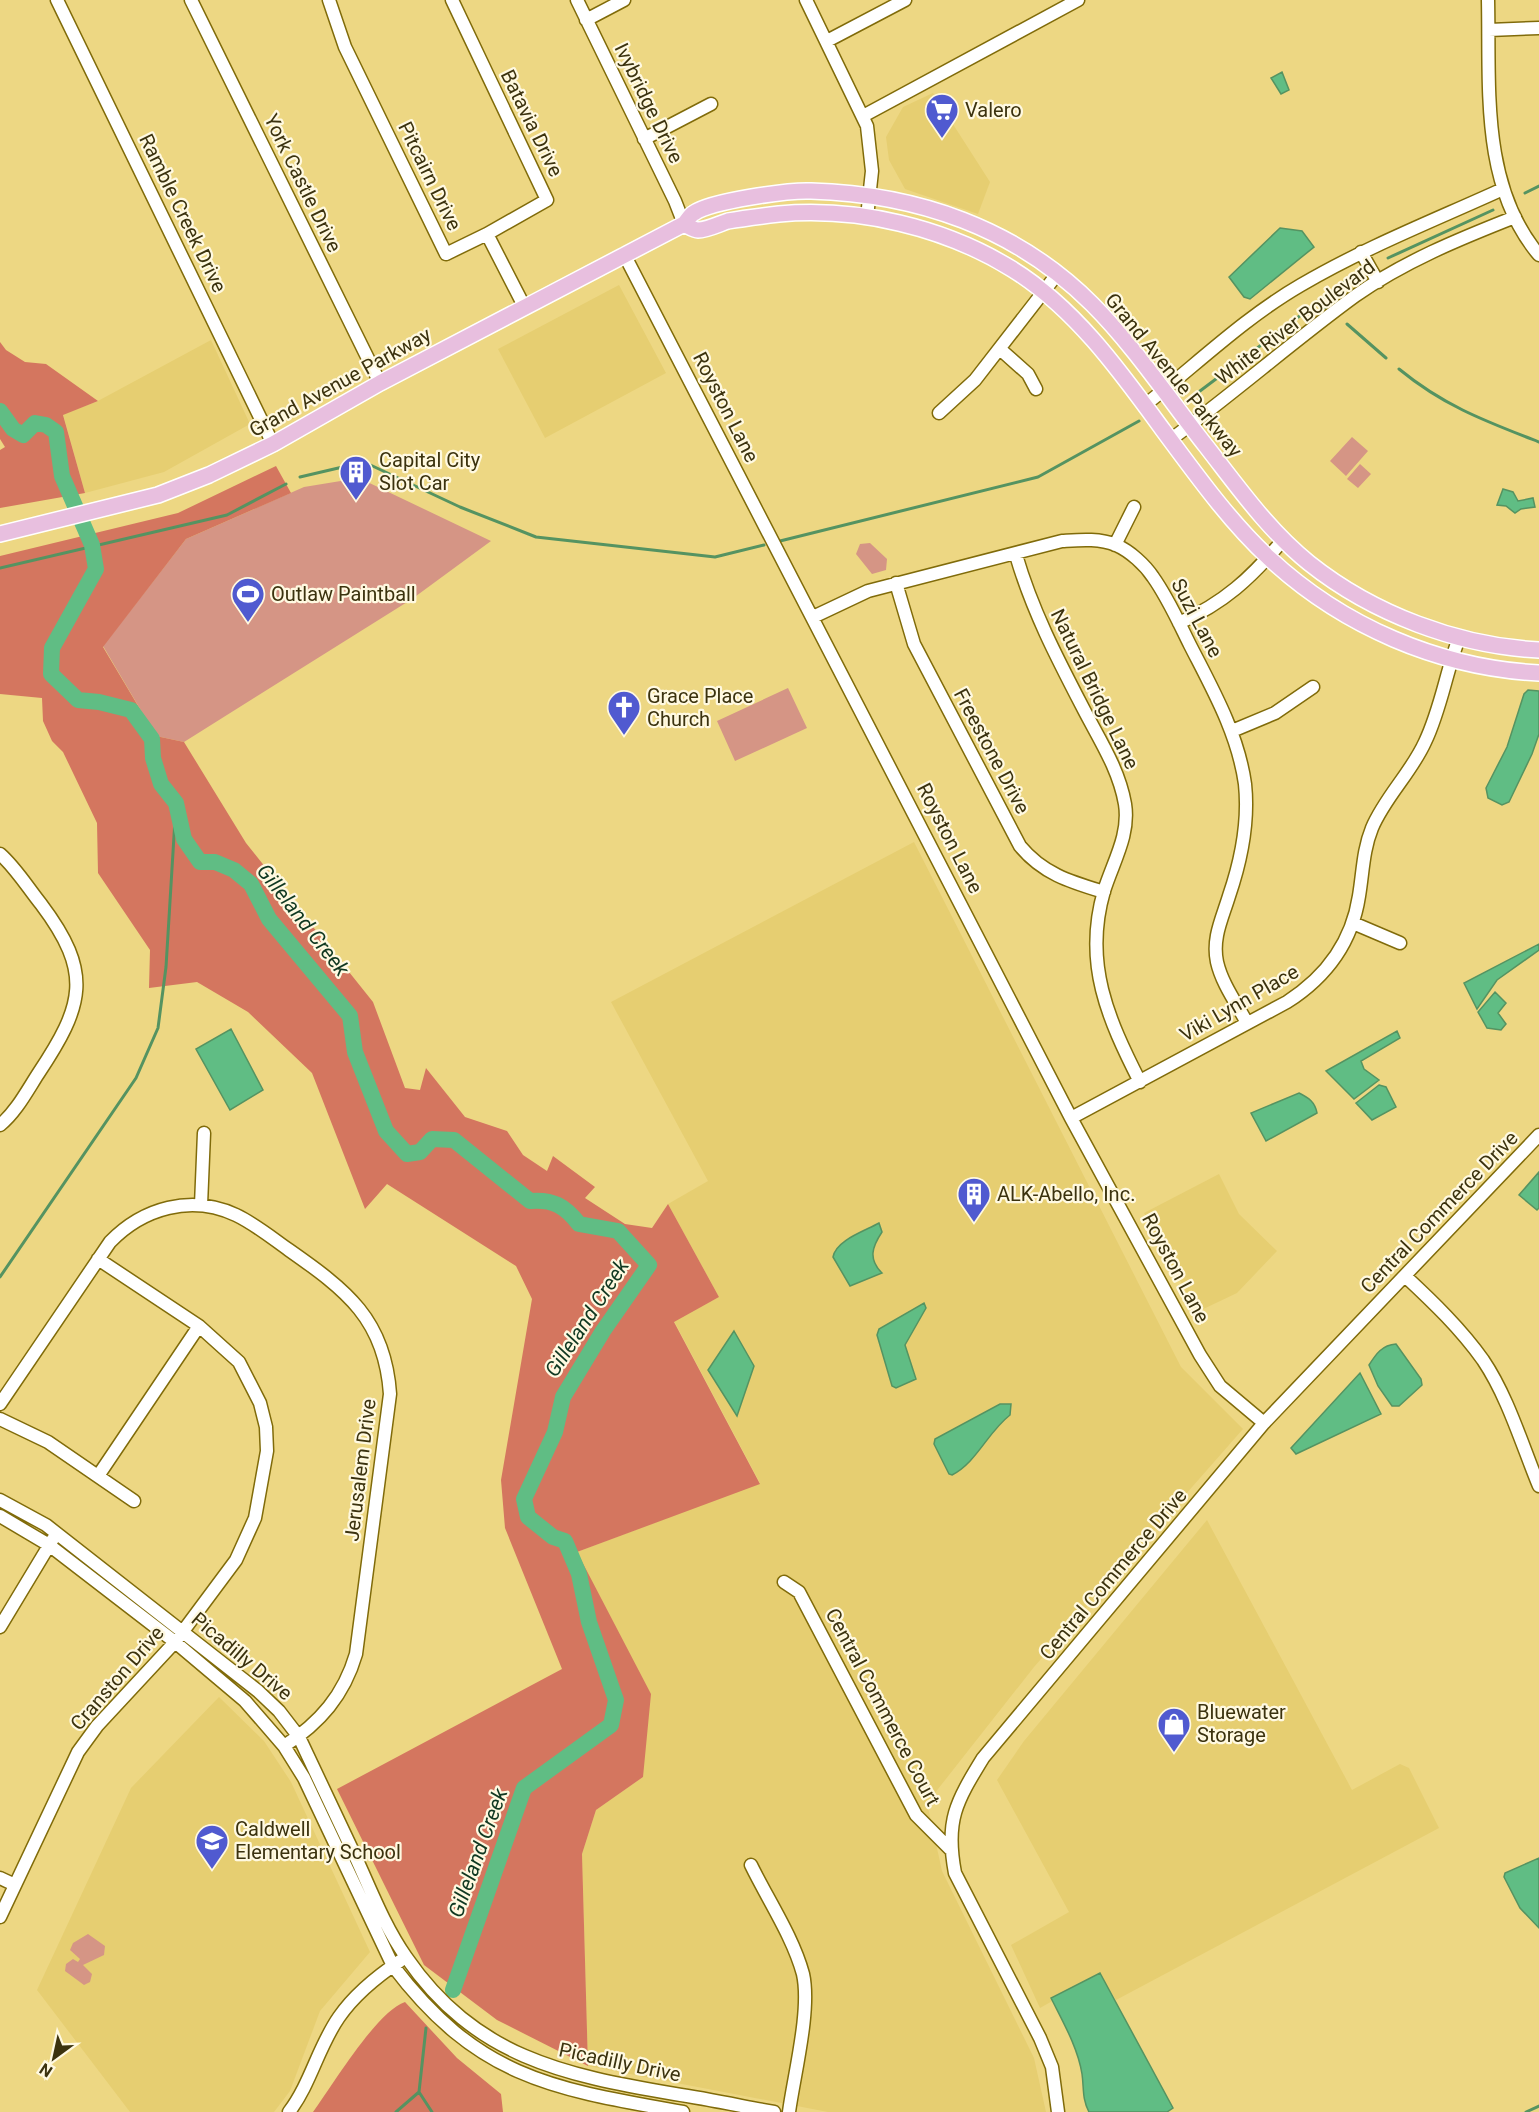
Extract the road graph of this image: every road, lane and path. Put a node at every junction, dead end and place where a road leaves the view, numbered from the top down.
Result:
1 (57, 0) edge
2 (191, 0) edge
3 (328, 0) edge
4 (452, 0) edge
5 (577, 0) edge
6 (624, 0) edge
7 (806, 0) edge
8 (904, 0) edge
9 (1078, 0) edge
10 (1488, 0) edge
11 (586, 20) junction
12 (1539, 28) edge
13 (1489, 30) junction
14 (826, 41) junction
15 (711, 104) dead end
16 (863, 116) junction
17 (644, 139) junction
18 (1503, 189) junction
19 (870, 194) junction
20 (867, 217) junction
21 (1515, 217) junction
22 (684, 224) junction
23 (487, 234) junction
24 (1361, 252) junction
25 (624, 254) junction
26 (1539, 255) edge
27 (1058, 273) junction
28 (1378, 282) junction
29 (1043, 293) junction
30 (525, 306) junction
31 (1001, 350) junction
32 (380, 383) junction
33 (1036, 389) dead end
34 (1163, 391) junction
35 (1145, 405) junction
36 (939, 413) dead end
37 (1190, 425) junction
38 (1170, 440) junction
39 (273, 444) junction
40 (1134, 507) dead end
41 (0, 534) edge
42 (1283, 540) junction
43 (1116, 545) junction
44 (1016, 555) junction
45 (1268, 558) junction
46 (896, 583) junction
47 (813, 617) junction
48 (1179, 623) junction
49 (1458, 638) junction
50 (1539, 650) edge
51 (1451, 658) junction
52 (1539, 672) edge
53 (1313, 687) dead end
54 (1232, 731) junction
55 (0, 855) edge
56 (1104, 892) junction
57 (1353, 923) junction
58 (1400, 943) dead end
59 (1247, 1023) junction
60 (1140, 1082) junction
61 (1071, 1118) junction
62 (0, 1125) edge
63 (204, 1133) dead end
64 (1539, 1135) edge
65 (201, 1205) junction
66 (98, 1259) junction
67 (1405, 1276) junction
68 (199, 1326) junction
69 (0, 1404) edge
70 (0, 1419) edge
71 (1264, 1423) junction
72 (98, 1476) junction
73 (1539, 1486) edge
74 (0, 1500) edge
75 (134, 1501) dead end
76 (0, 1516) edge
77 (56, 1532) junction
78 (49, 1545) junction
79 (784, 1582) dead end
80 (0, 1627) edge
81 (183, 1631) junction
82 (175, 1642) junction
83 (299, 1737) junction
84 (284, 1746) junction
85 (950, 1849) junction
86 (751, 1865) dead end
87 (0, 1878) edge
88 (15, 1885) junction
89 (0, 1917) edge
90 (406, 1957) junction
91 (393, 1966) junction
92 (290, 2112) edge
93 (683, 2112) edge
94 (774, 2112) edge
95 (789, 2112) edge
96 (1058, 2112) edge

1 - 39 street, Ramble Creek Drive
2 - 32 street, York Castle Drive
3 - 23 street, Pitcairn Drive
4 - 23 street, Batavia Drive
5 - 11 street, Ivybridge Drive
6 - 11 street
7 - 14 street
8 - 14 street
9 - 16 street
10 - 13 street
11 - 17 street, Ivybridge Drive
12 - 13 street
13 - 18 street
14 - 16 street
15 - 17 street
16 - 19 street
17 - 22 street, Ivybridge Drive
18 - 21 street
18 - 24 street, White River Boulevard
19 - 20 street
19 - 22 main road, Grand Avenue Parkway
19 - 27 main road, Grand Avenue Parkway
20 - 22 main road, Grand Avenue Parkway
20 - 29 main road, Grand Avenue Parkway
21 - 26 street
21 - 28 street, White River Boulevard
22 - 25 main road, Grand Avenue Parkway
23 - 30 street, Pitcairn Drive
24 - 28 street
24 - 34 street, White River Boulevard
25 - 30 main road, Grand Avenue Parkway
25 - 47 street, Royston Lane
27 - 29 street
27 - 34 main road, Grand Avenue Parkway
28 - 37 street, White River Boulevard
29 - 31 street
29 - 35 main road, Grand Avenue Parkway
30 - 32 main road, Grand Avenue Parkway
31 - 33 street
31 - 36 street
32 - 39 main road, Grand Avenue Parkway
34 - 35 street, White River Boulevard
34 - 37 main road, Grand Avenue Parkway
35 - 38 main road, Grand Avenue Parkway
37 - 38 street, White River Boulevard
37 - 42 main road, Grand Avenue Parkway
38 - 45 main road, Grand Avenue Parkway
39 - 41 main road, Grand Avenue Parkway
40 - 43 street
42 - 45 street
42 - 49 main road, Grand Avenue Parkway
43 - 44 street, Suzi Lane
43 - 48 street, Suzi Lane
44 - 46 street, Suzi Lane
44 - 56 street, Natural Bridge Lane
45 - 48 street
45 - 51 main road, Grand Avenue Parkway
46 - 47 street, Suzi Lane
46 - 56 street, Freestone Drive
47 - 61 street, Royston Lane
48 - 54 street, Suzi Lane
49 - 50 main road, Grand Avenue Parkway
49 - 51 street, Viki Lynn Place
51 - 52 main road, Grand Avenue Parkway
51 - 57 street, Viki Lynn Place
53 - 54 street
54 - 59 street, Suzi Lane
55 - 62 street
56 - 60 street, Natural Bridge Lane
57 - 58 street
57 - 59 street, Viki Lynn Place
59 - 60 street, Viki Lynn Place
60 - 61 street, Viki Lynn Place
61 - 71 street, Royston Lane
63 - 65 street
64 - 67 street, Central Commerce Drive
65 - 66 street, Jerusalem Drive
65 - 83 street, Jerusalem Drive
66 - 68 street, Cranston Drive
66 - 69 street, Jerusalem Drive
67 - 71 street, Central Commerce Drive
67 - 73 street
68 - 72 street
68 - 81 street, Cranston Drive
70 - 72 street
71 - 85 street, Central Commerce Drive
72 - 75 street
74 - 77 street, Picadilly Drive
76 - 78 street, Picadilly Drive
77 - 78 street
77 - 81 street, Picadilly Drive
78 - 80 street
78 - 82 street, Picadilly Drive
79 - 85 street, Central Commerce Court
81 - 82 street, Cranston Drive
81 - 83 street, Picadilly Drive
82 - 84 street, Picadilly Drive
82 - 88 street, Cranston Drive
83 - 84 street, Jerusalem Drive
83 - 90 street, Picadilly Drive
84 - 91 street, Picadilly Drive
85 - 96 street, Central Commerce Drive
86 - 95 street
87 - 88 street
88 - 89 street, Cranston Drive
90 - 91 street
90 - 94 street, Picadilly Drive
91 - 92 street
91 - 93 street, Picadilly Drive

